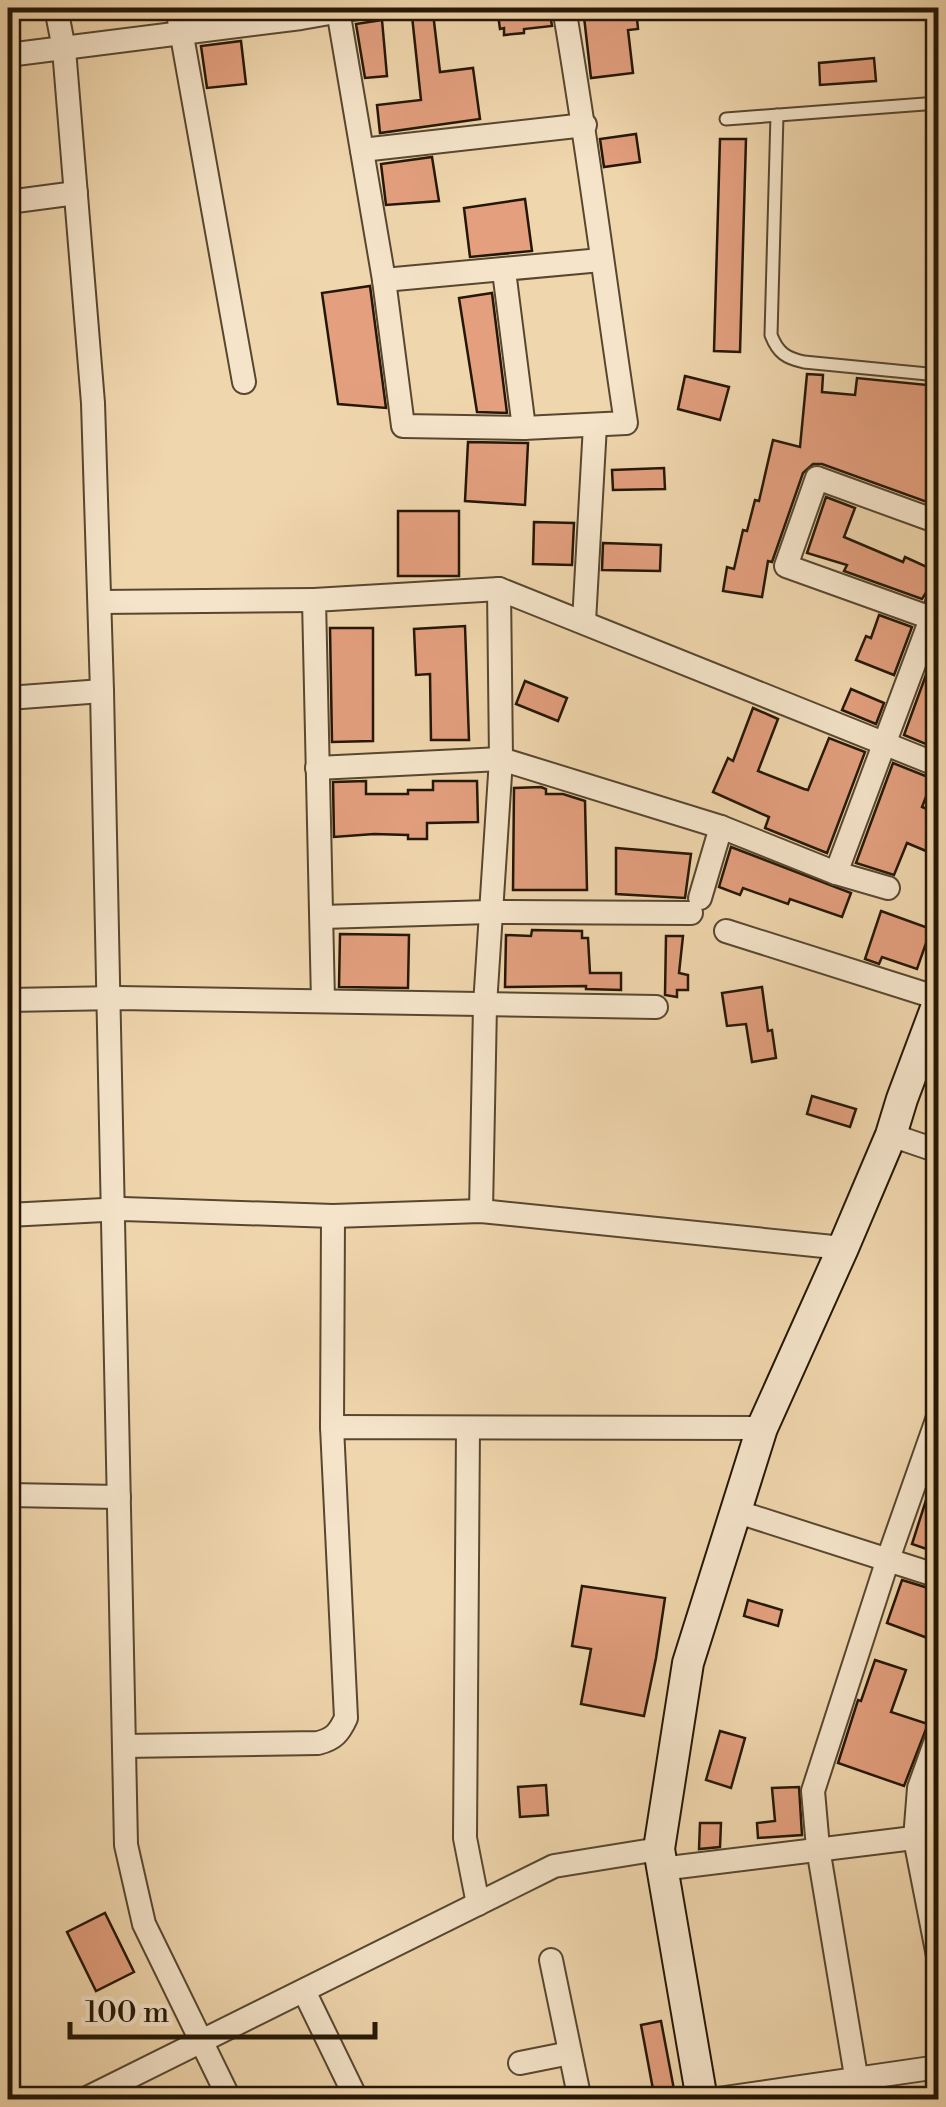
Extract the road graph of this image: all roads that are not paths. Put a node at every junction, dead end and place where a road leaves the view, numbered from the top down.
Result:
1 (56, 8) edge
2 (176, 8) edge
3 (564, 8) edge
4 (348, 9) edge
5 (300, 13) edge
6 (181, 33) junction
7 (64, 50) junction
8 (8, 55) edge
9 (938, 103) edge
10 (776, 116) junction
11 (726, 120) dead end
12 (585, 126) junction
13 (362, 150) junction
14 (76, 193) junction
15 (8, 202) edge
16 (602, 260) junction
17 (504, 270) junction
18 (384, 280) junction
19 (938, 375) edge
20 (244, 382) dead end
21 (595, 426) junction
22 (524, 428) junction
23 (938, 522) edge
24 (499, 589) junction
25 (314, 600) junction
26 (100, 602) junction
27 (935, 609) edge
28 (584, 622) junction
29 (102, 690) junction
30 (8, 698) edge
31 (883, 743) junction
32 (501, 760) junction
33 (938, 765) edge
34 (317, 768) junction
35 (721, 827) junction
36 (836, 873) junction
37 (888, 888) dead end
38 (490, 912) junction
39 (322, 918) junction
40 (726, 930) dead end
41 (108, 998) junction
42 (8, 1000) edge
43 (938, 1000) edge
44 (323, 1001) junction
45 (486, 1005) junction
46 (656, 1007) dead end
47 (891, 1136) junction
48 (938, 1152) edge
49 (113, 1210) junction
50 (482, 1211) junction
51 (8, 1215) edge
52 (333, 1216) junction
53 (843, 1248) junction
54 (938, 1417) edge
55 (332, 1427) junction
56 (468, 1428) junction
57 (762, 1428) junction
58 (8, 1495) edge
59 (119, 1497) junction
60 (735, 1511) junction
61 (888, 1559) junction
62 (938, 1576) edge
63 (938, 1736) edge
64 (124, 1746) junction
65 (938, 1835) edge
66 (915, 1838) junction
67 (818, 1848) junction
68 (660, 1859) junction
69 (478, 1904) junction
70 (938, 1956) edge
71 (551, 1960) dead end
72 (304, 1991) junction
73 (201, 2041) junction
74 (570, 2054) junction
75 (520, 2063) dead end
76 (938, 2067) edge
77 (858, 2089) edge
78 (83, 2100) edge
79 (230, 2100) edge
80 (357, 2100) edge
81 (580, 2100) edge
82 (702, 2100) edge
83 (711, 2100) edge

1 - 7 street
2 - 6 street
3 - 12 street
4 - 5 street
4 - 13 street
5 - 6 street
6 - 7 street
6 - 20 street
7 - 8 street
7 - 14 street
9 - 10 lane
10 - 11 lane
10 - 19 lane
12 - 13 street
12 - 16 street
13 - 18 street
14 - 15 street
14 - 26 street
16 - 17 street
16 - 21 street
17 - 18 street
17 - 22 street
18 - 22 street
21 - 22 street
21 - 28 street
23 - 27 street
24 - 25 street
24 - 28 street
24 - 32 street
25 - 26 street
25 - 34 street
26 - 29 street
27 - 31 street
28 - 31 street
29 - 30 street
29 - 41 street
31 - 33 street
31 - 36 street
32 - 34 street
32 - 35 street
32 - 38 street
34 - 39 street
35 - 36 street
35 - 38 street
36 - 37 street
38 - 39 street
38 - 45 street
39 - 44 street
40 - 43 street
41 - 42 street
41 - 44 street
41 - 49 street
43 - 47 street
44 - 45 street
45 - 46 street
45 - 50 street
47 - 48 street
47 - 53 street
49 - 51 street
49 - 52 street
49 - 59 street
50 - 52 street
50 - 53 street
52 - 55 street
53 - 57 street
54 - 61 street
55 - 56 street
55 - 64 street
56 - 57 street
56 - 69 street
57 - 60 street
58 - 59 street
59 - 64 street
60 - 61 street
60 - 68 street
61 - 62 street
61 - 67 street
63 - 66 street
64 - 73 street
65 - 66 street
66 - 67 street
66 - 70 street
67 - 68 street
67 - 77 street
68 - 69 street
68 - 82 street
69 - 72 street
71 - 74 street
72 - 73 street
72 - 80 street
73 - 78 street
73 - 79 street
74 - 75 street
74 - 81 street
76 - 77 street
77 - 83 street

